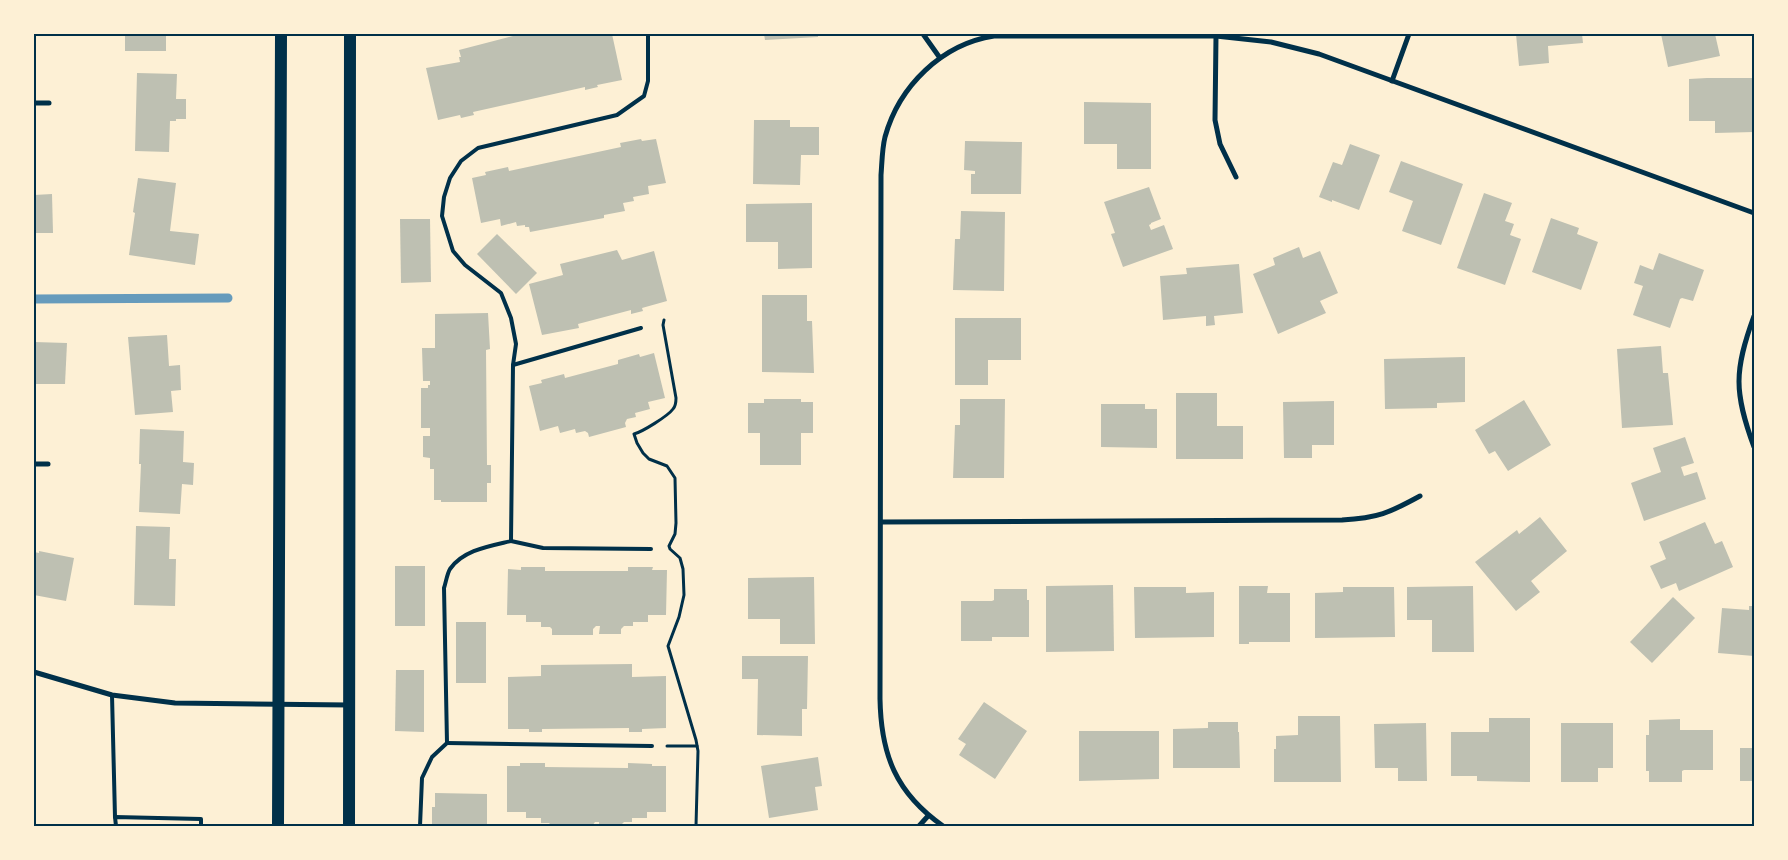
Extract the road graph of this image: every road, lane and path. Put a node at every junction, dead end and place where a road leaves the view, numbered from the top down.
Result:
1 (281, 34) edge
2 (350, 34) edge
3 (648, 34) edge
4 (923, 34) edge
5 (1409, 34) edge
6 (1216, 36) junction
7 (940, 58) junction
8 (1392, 81) junction
9 (34, 103) edge
10 (48, 103) dead end
11 (1236, 177) dead end
12 (1754, 213) edge
13 (1754, 316) edge
14 (664, 320) dead end
15 (641, 328) dead end
16 (513, 365) junction
17 (1754, 447) edge
18 (34, 464) edge
19 (48, 464) dead end
20 (1420, 496) dead end
21 (881, 522) junction
22 (511, 541) junction
23 (651, 549) dead end
24 (34, 672) edge
25 (112, 695) junction
26 (278, 705) junction
27 (349, 705) junction
28 (447, 742) junction
29 (652, 746) joint
30 (697, 746) junction
31 (928, 816) junction
32 (115, 817) junction
33 (116, 826) edge
34 (201, 826) edge
35 (278, 826) edge
36 (348, 826) edge
37 (420, 826) edge
38 (696, 826) edge
39 (919, 826) edge
40 (943, 826) edge

1 - 26 main road
2 - 27 main road
3 - 16 lane
4 - 7 street
5 - 8 street
6 - 7 street
6 - 8 street
6 - 11 street
7 - 21 street
8 - 12 street
9 - 10 street
13 - 17 street
14 - 30 path
15 - 16 lane
16 - 22 lane
18 - 19 street
20 - 21 street
21 - 31 street
22 - 23 lane
22 - 28 lane
24 - 25 street
25 - 26 street
25 - 32 lane
26 - 27 street
26 - 35 main road
27 - 36 main road
28 - 29 lane
28 - 37 lane
29 - 30 path
30 - 38 path
31 - 39 street
31 - 40 street
32 - 33 lane
32 - 34 lane

